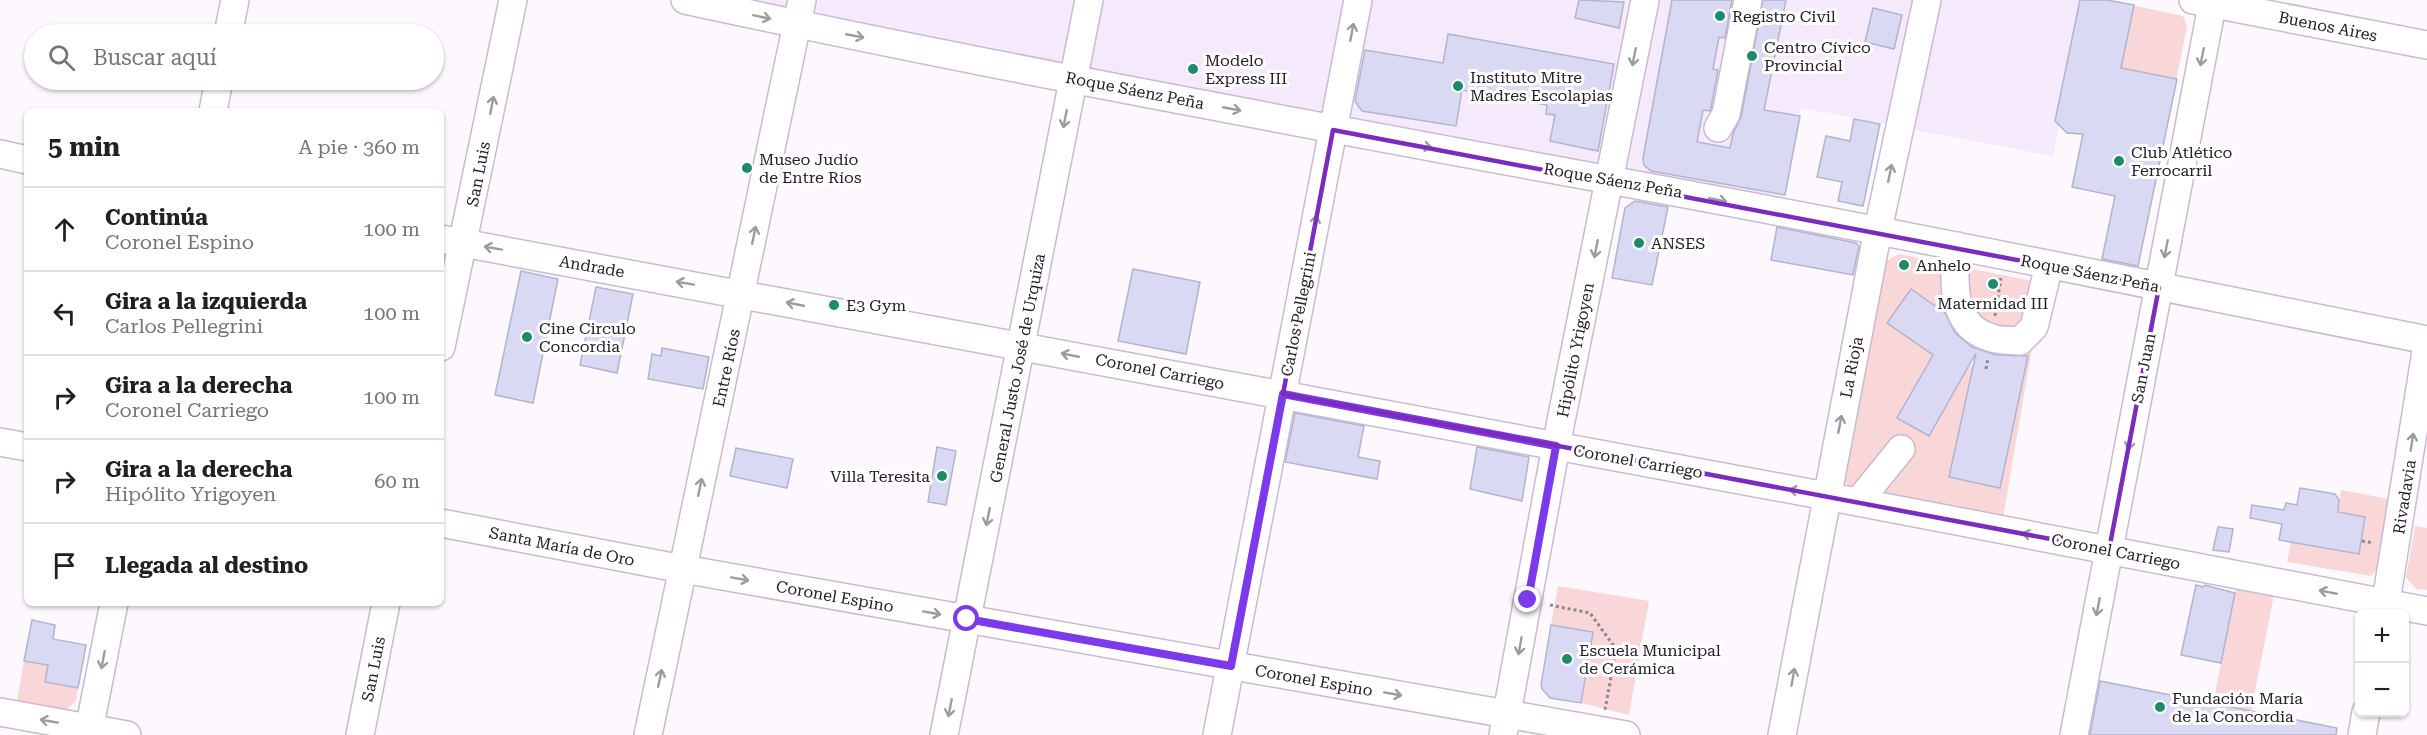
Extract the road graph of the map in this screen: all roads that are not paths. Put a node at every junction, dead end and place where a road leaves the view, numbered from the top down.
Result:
1 (235, 0) edge
2 (513, 0) edge
3 (685, 0) edge
4 (1089, 0) edge
5 (1358, 0) edge
6 (1645, 0) edge
7 (1748, 0) edge
8 (1927, 0) edge
9 (2206, 1) edge
10 (800, 12) edge
11 (230, 24) edge
12 (2427, 45) edge
13 (1074, 78) junction
14 (217, 90) edge
15 (214, 108) edge
16 (1718, 128) dead end
17 (1333, 130) junction
18 (0, 154) edge
19 (24, 158) edge
20 (1610, 180) junction
21 (1878, 230) junction
22 (452, 241) edge
23 (1957, 246) junction
24 (2049, 265) junction
25 (2159, 287) junction
26 (742, 294) junction
27 (444, 318) edge
28 (2427, 340) edge
29 (2427, 345) edge
30 (1021, 346) junction
31 (1283, 394) junction
32 (0, 442) edge
33 (24, 446) edge
34 (1556, 446) junction
35 (1901, 449) dead end
36 (1826, 496) junction
37 (1858, 502) junction
38 (444, 524) edge
39 (2109, 550) junction
40 (683, 569) junction
41 (113, 606) edge
42 (385, 606) edge
43 (2385, 608) edge
44 (2427, 611) edge
45 (967, 619) junction
46 (1231, 666) junction
47 (0, 712) edge
48 (2365, 717) edge
49 (1505, 725) edge
50 (88, 732) edge
51 (1613, 733) edge
52 (127, 735) edge
53 (360, 735) edge
54 (648, 735) edge
55 (945, 735) edge
56 (1217, 735) edge
57 (1782, 735) edge
58 (2073, 735) edge
59 (2362, 735) edge

1 - 11 street
22 -> 2 street, San Luis
3 -> 10 street, Roque Sáenz Peña
4 - 13 street, General Justo José de Urquiza
17 -> 5 street, Carlos Pellegrini
6 -> 20 street, Hipólito Yrigoyen
7 - 16 street
21 -> 8 street, La Rioja
9 - 12 street, Buenos Aires
9 -> 25 street, San Juan
10 -> 13 street, Roque Sáenz Peña
26 -> 10 street, Entre Ríos
13 -> 17 street, Roque Sáenz Peña
13 -> 30 street, General Justo José de Urquiza
14 - 15 street
17 -> 20 street, Roque Sáenz Peña
31 -> 17 street, Carlos Pellegrini
18 - 19 street
20 -> 21 street, Roque Sáenz Peña
20 -> 34 street, Hipólito Yrigoyen
21 - 23 street, Roque Sáenz Peña
36 -> 21 street, La Rioja
26 -> 22 street, Andrade
22 - 27 street, San Luis
23 - 24 street, Roque Sáenz Peña
23 - 24 street
24 - 25 street, Roque Sáenz Peña
25 - 28 street, Roque Sáenz Peña
25 -> 39 street, San Juan
30 -> 26 street, Coronel Carriego
40 -> 26 street, Entre Ríos
43 -> 29 street, Rivadavia
31 -> 30 street, Coronel Carriego
30 -> 45 street, General Justo José de Urquiza
31 - 34 street, Coronel Carriego
31 - 46 street, Carlos Pellegrini
32 - 33 street
36 -> 34 street, Coronel Carriego
34 -> 49 street, Hipólito Yrigoyen
35 - 37 street
36 - 37 street, Coronel Carriego
57 -> 36 street, La Rioja
39 -> 37 street, Coronel Carriego
38 - 40 street, Santa María de Oro
43 -> 39 street, Coronel Carriego
39 -> 58 street, San Juan
40 -> 45 street, Coronel Espino
54 -> 40 street, Entre Ríos
41 -> 50 street
42 - 53 street, San Luis
43 - 44 street, Coronel Carriego
45 - 46 street, Coronel Espino
45 -> 55 street, General Justo José de Urquiza
46 -> 49 street, Coronel Espino
46 - 56 street, Carlos Pellegrini
50 -> 47 street
48 - 59 street
49 - 51 street, Coronel Espino
50 - 52 street

